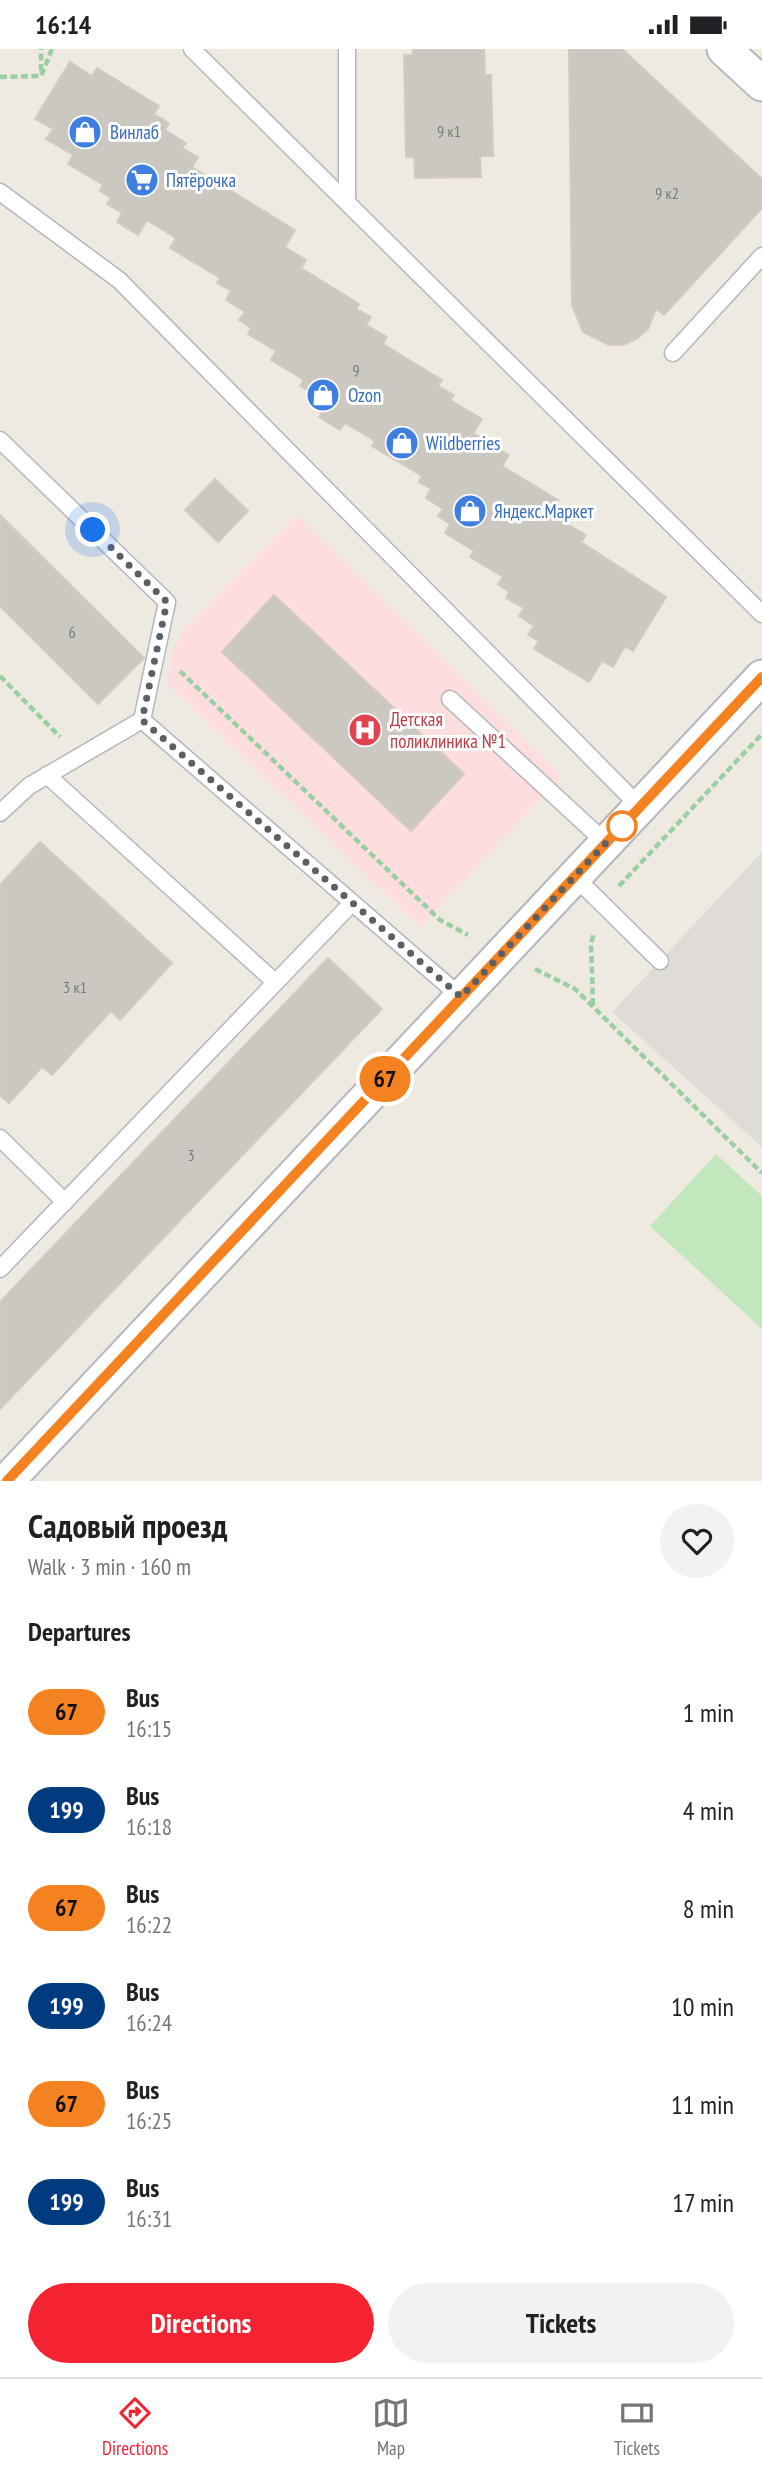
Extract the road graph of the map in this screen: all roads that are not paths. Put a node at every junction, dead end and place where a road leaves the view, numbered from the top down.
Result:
1 (192, 49) edge
2 (347, 49) edge
3 (724, 49) edge
4 (762, 84) edge
5 (0, 192) edge
6 (347, 202) junction
7 (762, 256) edge
8 (673, 353) dead end
9 (0, 440) edge
10 (762, 614) edge
11 (759, 687) edge
12 (450, 699) dead end
13 (142, 720) junction
14 (47, 775) junction
15 (640, 807) junction
16 (0, 813) edge
17 (606, 843) junction
18 (575, 876) junction
19 (352, 903) junction
20 (660, 961) dead end
21 (275, 982) junction
22 (461, 997) junction
23 (0, 1138) edge
24 (65, 1202) junction
25 (0, 1269) edge
26 (7, 1481) edge

1 - 6 lane
2 - 6 lane
3 - 4 street
5 - 15 lane
6 - 10 lane
7 - 8 lane
9 - 13 lane
11 - 15 street
12 - 17 lane
13 - 14 lane
13 - 19 lane
14 - 16 lane
14 - 21 lane
15 - 17 street
17 - 18 street
18 - 20 lane
18 - 22 street
19 - 21 lane
19 - 22 lane
21 - 24 lane
22 - 26 street
23 - 24 lane
24 - 25 lane

